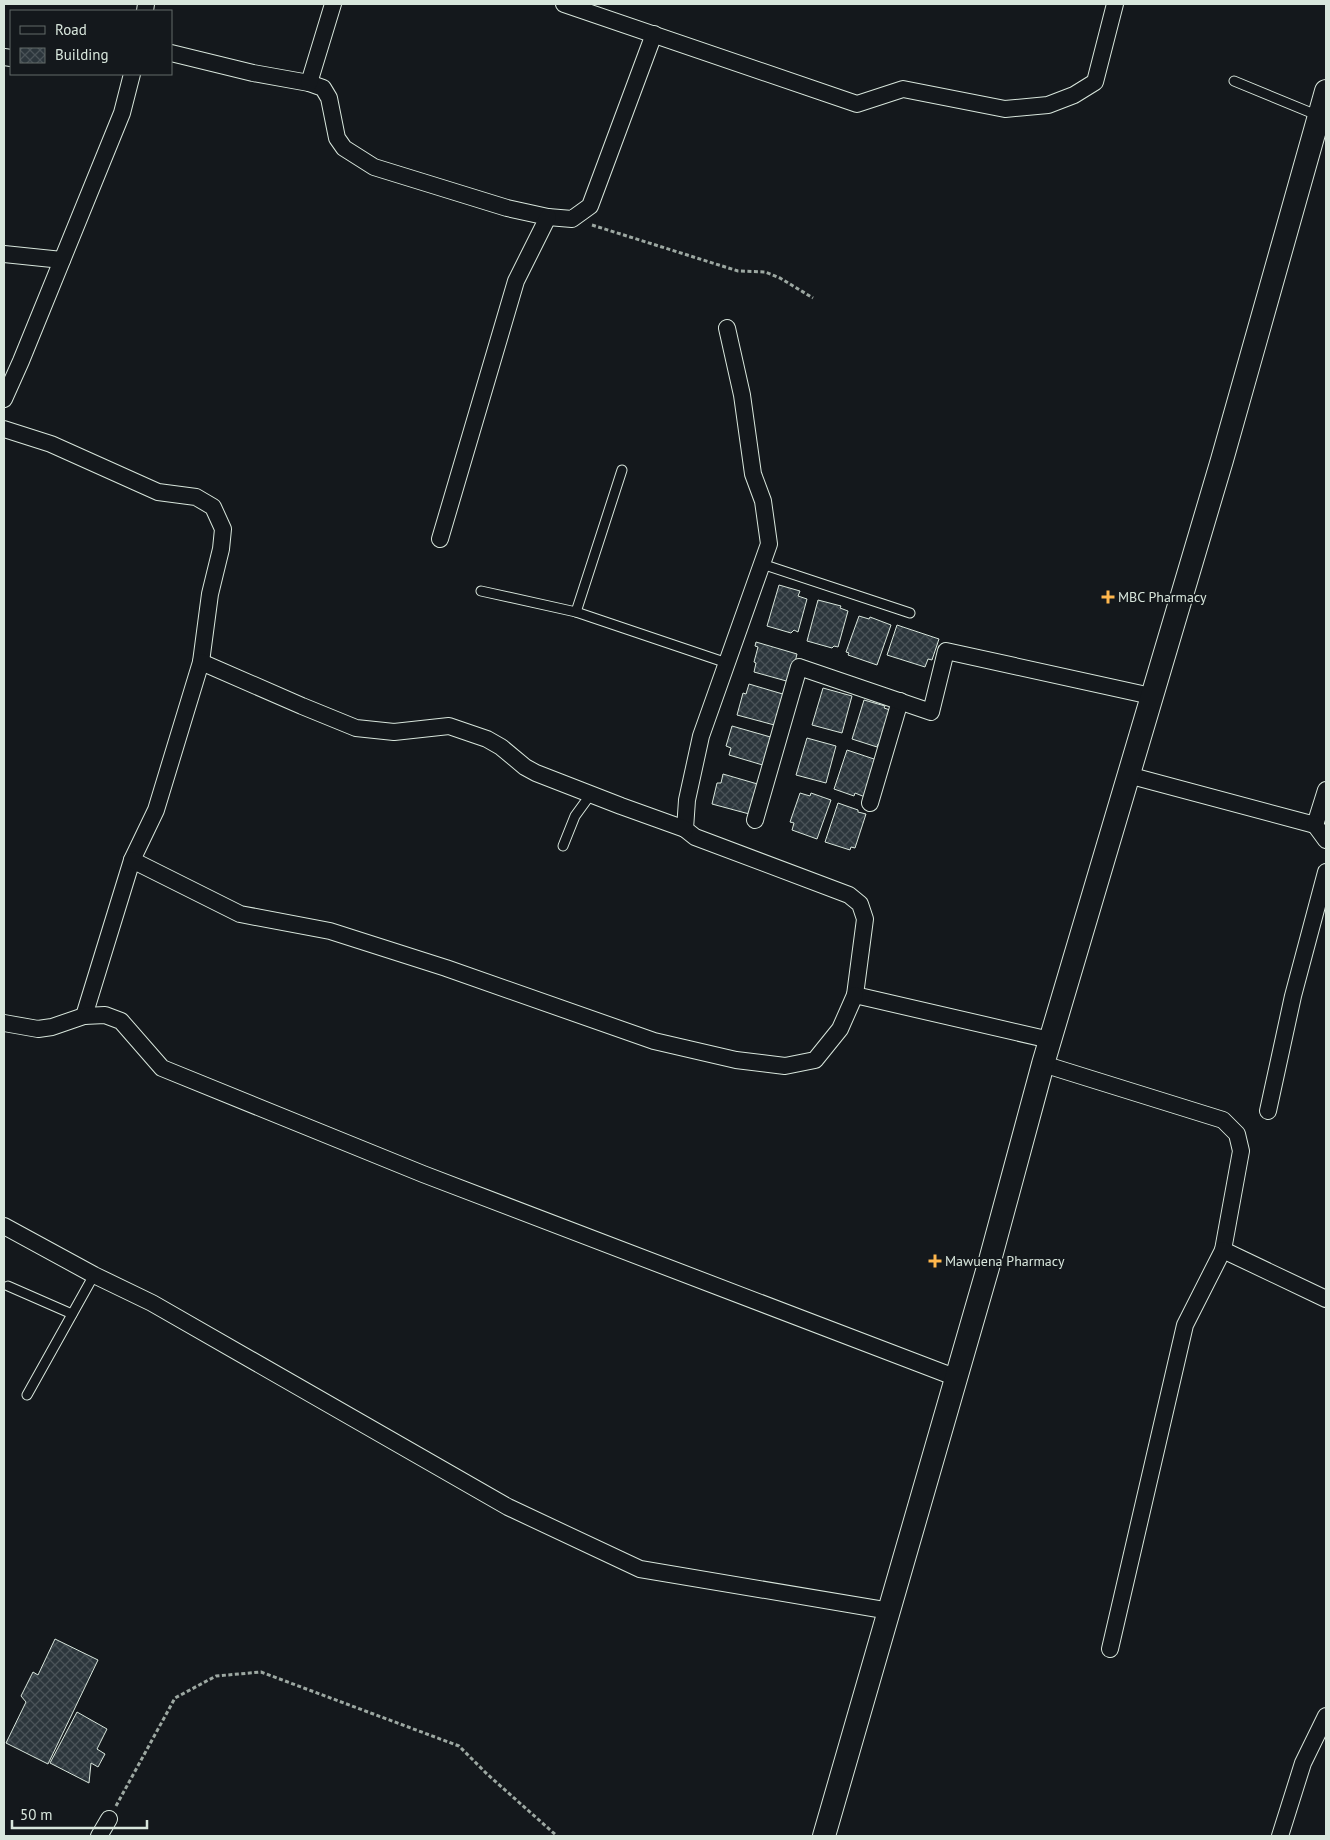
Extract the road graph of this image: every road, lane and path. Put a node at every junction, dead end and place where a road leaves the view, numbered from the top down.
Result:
1 (333, 4) edge
2 (564, 4) edge
3 (1115, 4) edge
4 (654, 34) junction
5 (172, 53) edge
6 (132, 75) edge
7 (1234, 81) dead end
8 (309, 83) junction
9 (1326, 91) edge
10 (1319, 116) junction
11 (548, 217) junction
12 (572, 219) junction
13 (4, 254) edge
14 (62, 260) junction
15 (813, 298) dead end
16 (727, 328) dead end
17 (4, 399) edge
18 (4, 430) edge
19 (622, 470) dead end
20 (440, 539) dead end
21 (762, 564) junction
22 (481, 591) dead end
23 (576, 612) junction
24 (910, 613) dead end
25 (201, 662) junction
26 (727, 663) junction
27 (1151, 696) junction
28 (900, 701) junction
29 (1128, 775) junction
30 (1326, 790) edge
31 (591, 794) junction
32 (870, 803) dead end
33 (755, 820) dead end
34 (1315, 825) junction
35 (686, 829) junction
36 (1326, 840) edge
37 (563, 846) dead end
38 (132, 860) junction
39 (1326, 872) edge
40 (855, 995) junction
41 (84, 1016) junction
42 (4, 1022) edge
43 (1050, 1040) junction
44 (1043, 1064) junction
45 (1268, 1111) dead end
46 (4, 1226) edge
47 (1223, 1250) junction
48 (94, 1275) junction
49 (8, 1286) dead end
50 (1326, 1299) edge
51 (72, 1314) junction
52 (957, 1378) junction
53 (27, 1396) dead end
54 (890, 1611) junction
55 (1110, 1649) dead end
56 (1326, 1716) edge
57 (109, 1819) joint
58 (100, 1836) edge
59 (557, 1836) edge
60 (824, 1836) edge
61 (1280, 1836) edge

1 - 8 street
2 - 4 street
3 - 4 street
4 - 12 street
5 - 8 street
6 - 14 street
7 - 10 lane
8 - 11 street
9 - 10 main road
10 - 27 main road
11 - 12 street
11 - 20 street
12 - 15 path
13 - 14 street
14 - 17 street
16 - 21 street
18 - 25 street
19 - 23 lane
21 - 24 lane
21 - 26 street
22 - 23 lane
23 - 26 lane
25 - 31 street
25 - 38 street
26 - 35 street
27 - 28 street
27 - 29 main road
28 - 32 street
28 - 33 street
29 - 34 street
29 - 43 main road
30 - 34 street
31 - 35 street
31 - 37 lane
34 - 36 street
35 - 40 street
38 - 40 street
38 - 41 street
39 - 45 street
40 - 43 street
41 - 42 street
41 - 52 street
43 - 44 main road
44 - 47 street
44 - 52 main road
46 - 48 street
47 - 50 street
47 - 55 street
48 - 51 lane
48 - 54 street
49 - 51 lane
51 - 53 lane
52 - 54 main road
54 - 60 main road
56 - 61 street
57 - 58 street
57 - 59 path

